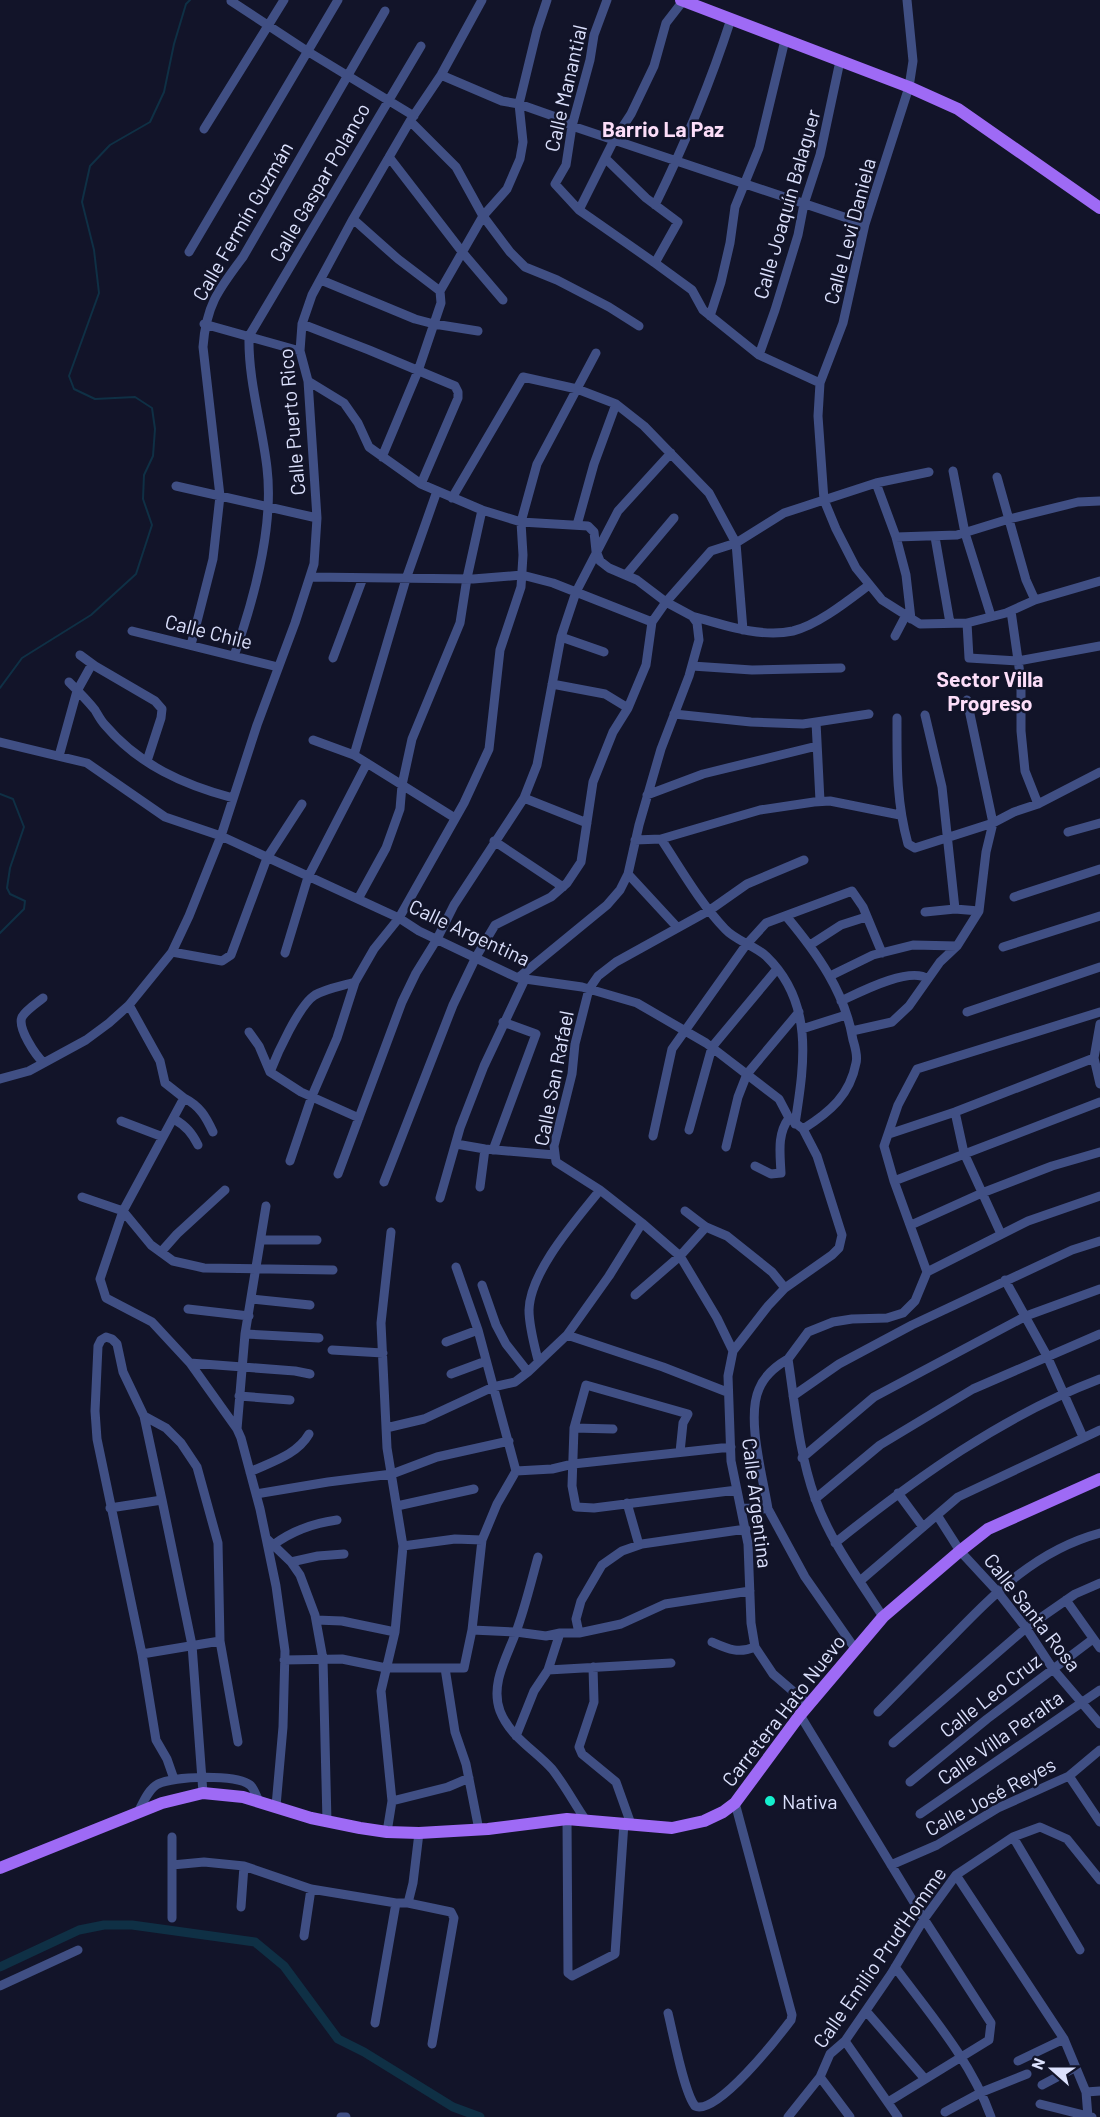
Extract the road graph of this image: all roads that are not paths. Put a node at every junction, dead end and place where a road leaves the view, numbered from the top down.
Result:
1 (284, 0) edge
2 (338, 0) edge
3 (482, 0) edge
4 (547, 0) edge
5 (607, 0) edge
6 (682, 0) edge
7 (907, 0) edge
8 (231, 1) edge
9 (385, 11) dead end
10 (731, 19) junction
11 (269, 25) junction
12 (785, 40) junction
13 (421, 46) dead end
14 (307, 51) junction
15 (840, 61) junction
16 (441, 75) junction
17 (348, 76) junction
18 (909, 87) junction
19 (387, 99) junction
20 (519, 104) junction
21 (412, 118) junction
22 (572, 126) junction
23 (204, 129) dead end
24 (614, 140) junction
25 (389, 157) junction
26 (605, 158) junction
27 (677, 161) junction
28 (745, 184) junction
29 (804, 204) junction
30 (655, 205) junction
31 (1100, 208) edge
32 (579, 210) junction
33 (483, 216) junction
34 (353, 219) junction
35 (865, 224) junction
36 (189, 252) dead end
37 (463, 253) junction
38 (655, 263) junction
39 (321, 280) junction
40 (440, 291) junction
41 (503, 300) dead end
42 (710, 316) junction
43 (204, 324) junction
44 (302, 324) junction
45 (434, 324) junction
46 (639, 326) dead end
47 (478, 331) dead end
48 (249, 336) junction
49 (300, 351) junction
50 (596, 353) dead end
51 (759, 355) junction
52 (418, 371) junction
53 (308, 381) junction
54 (820, 382) junction
55 (577, 389) junction
56 (616, 404) junction
57 (671, 453) junction
58 (382, 457) junction
59 (953, 471) dead end
60 (929, 472) dead end
61 (997, 477) dead end
62 (876, 483) junction
63 (421, 484) junction
64 (176, 486) dead end
65 (437, 491) junction
66 (220, 496) junction
67 (452, 498) junction
68 (824, 500) junction
69 (1100, 501) edge
70 (267, 507) junction
71 (482, 510) junction
72 (317, 518) junction
73 (674, 518) dead end
74 (1009, 519) junction
75 (521, 522) junction
76 (577, 525) junction
77 (965, 533) junction
78 (896, 537) junction
79 (935, 537) junction
80 (736, 543) junction
81 (596, 551) junction
82 (522, 575) junction
83 (626, 575) junction
84 (310, 577) junction
85 (363, 578) junction
86 (466, 578) junction
87 (406, 579) junction
88 (1100, 581) edge
89 (869, 585) junction
90 (576, 592) junction
91 (1035, 600) junction
92 (666, 602) junction
93 (1011, 611) junction
94 (692, 616) junction
95 (991, 616) junction
96 (908, 617) junction
97 (652, 622) junction
98 (950, 623) junction
99 (967, 623) junction
100 (743, 630) junction
101 (132, 631) dead end
102 (896, 636) dead end
103 (561, 637) junction
104 (191, 645) junction
105 (1100, 646) edge
106 (604, 652) dead end
107 (80, 655) dead end
108 (234, 656) junction
109 (333, 658) dead end
110 (1017, 661) junction
111 (92, 664) junction
112 (692, 666) junction
113 (278, 667) junction
114 (841, 668) dead end
115 (69, 682) dead end
116 (552, 684) junction
117 (77, 691) junction
118 (967, 700) dead end
119 (628, 708) junction
120 (674, 714) junction
121 (869, 714) dead end
122 (925, 715) dead end
123 (897, 718) dead end
124 (816, 722) junction
125 (313, 740) dead end
126 (0, 742) edge
127 (817, 746) junction
128 (354, 755) junction
129 (58, 756) junction
130 (147, 761) junction
131 (367, 763) junction
132 (1100, 772) edge
133 (402, 785) junction
134 (648, 795) junction
135 (233, 798) junction
136 (524, 798) junction
137 (820, 801) junction
138 (302, 804) dead end
139 (1038, 804) junction
140 (900, 815) junction
141 (456, 818) junction
142 (587, 823) junction
143 (993, 823) junction
144 (1100, 823) edge
145 (1068, 832) dead end
146 (221, 836) junction
147 (948, 838) junction
148 (661, 839) junction
149 (635, 840) junction
150 (494, 841) junction
151 (267, 858) junction
152 (804, 860) dead end
153 (1100, 869) edge
154 (628, 874) junction
155 (308, 877) junction
156 (563, 887) junction
157 (1014, 897) dead end
158 (358, 899) junction
159 (955, 909) junction
160 (710, 910) junction
161 (979, 911) junction
162 (925, 912) dead end
163 (786, 916) junction
164 (866, 916) junction
165 (1100, 916) edge
166 (399, 918) junction
167 (677, 927) junction
168 (437, 939) junction
169 (746, 945) junction
170 (810, 945) junction
171 (957, 946) junction
172 (1003, 947) dead end
173 (172, 952) junction
174 (285, 953) dead end
175 (882, 953) junction
176 (476, 957) junction
177 (1100, 967) edge
178 (777, 969) junction
179 (830, 976) junction
180 (521, 979) junction
181 (928, 979) junction
182 (355, 982) junction
183 (590, 989) junction
184 (43, 998) dead end
185 (841, 1000) junction
186 (129, 1005) junction
187 (799, 1012) junction
188 (967, 1012) dead end
189 (1100, 1012) edge
190 (846, 1015) junction
191 (503, 1022) junction
192 (1100, 1024) edge
193 (802, 1029) junction
194 (684, 1030) junction
195 (852, 1031) junction
196 (249, 1032) dead end
197 (712, 1047) junction
198 (1094, 1058) junction
199 (44, 1063) junction
200 (270, 1072) junction
201 (747, 1074) junction
202 (0, 1078) edge
203 (1100, 1084) edge
204 (312, 1096) junction
205 (184, 1098) junction
206 (1100, 1101) edge
207 (955, 1112) junction
208 (359, 1118) junction
209 (174, 1119) junction
210 (120, 1120) dead end
211 (796, 1123) junction
212 (689, 1130) dead end
213 (213, 1132) dead end
214 (889, 1134) junction
215 (653, 1136) dead end
216 (163, 1137) junction
217 (456, 1144) junction
218 (198, 1145) dead end
219 (726, 1147) dead end
220 (489, 1150) junction
221 (1100, 1152) edge
222 (964, 1153) junction
223 (555, 1155) junction
224 (290, 1161) dead end
225 (755, 1166) dead end
226 (338, 1174) dead end
227 (894, 1181) junction
228 (384, 1182) dead end
229 (480, 1187) dead end
230 (225, 1190) dead end
231 (600, 1190) junction
232 (982, 1193) junction
233 (1100, 1196) edge
234 (82, 1197) dead end
235 (440, 1198) dead end
236 (266, 1206) dead end
237 (123, 1211) junction
238 (685, 1211) dead end
239 (642, 1223) junction
240 (911, 1225) junction
241 (706, 1227) junction
242 (392, 1232) dead end
243 (1000, 1234) junction
244 (261, 1240) junction
245 (316, 1240) dead end
246 (1100, 1241) edge
247 (161, 1252) junction
248 (680, 1256) junction
249 (456, 1267) dead end
250 (255, 1269) junction
251 (333, 1270) dead end
252 (927, 1272) junction
253 (1005, 1280) junction
254 (482, 1284) dead end
255 (785, 1288) junction
256 (1100, 1289) edge
257 (635, 1295) dead end
258 (251, 1299) junction
259 (310, 1305) dead end
260 (188, 1309) dead end
261 (249, 1316) junction
262 (1026, 1316) junction
263 (478, 1330) junction
264 (245, 1334) junction
265 (1100, 1334) edge
266 (567, 1335) junction
267 (319, 1338) dead end
268 (446, 1342) dead end
269 (332, 1350) dead end
270 (733, 1351) junction
271 (383, 1353) junction
272 (1047, 1356) junction
273 (788, 1359) junction
274 (538, 1360) junction
275 (486, 1361) junction
276 (190, 1363) junction
277 (242, 1366) junction
278 (528, 1372) junction
279 (310, 1374) dead end
280 (451, 1374) dead end
281 (1100, 1379) edge
282 (493, 1387) junction
283 (727, 1392) junction
284 (1063, 1393) junction
285 (239, 1396) junction
286 (793, 1396) junction
287 (290, 1400) dead end
288 (144, 1416) junction
289 (386, 1428) junction
290 (574, 1428) junction
291 (237, 1429) junction
292 (613, 1429) dead end
293 (1100, 1430) edge
294 (309, 1434) dead end
295 (1083, 1437) junction
296 (508, 1442) junction
297 (731, 1447) junction
298 (680, 1452) junction
299 (802, 1458) junction
300 (573, 1464) junction
301 (516, 1471) junction
302 (250, 1472) junction
303 (392, 1474) junction
304 (1100, 1479) edge
305 (474, 1489) dead end
306 (737, 1490) junction
307 (898, 1493) junction
308 (256, 1494) junction
309 (815, 1499) junction
310 (162, 1500) junction
311 (627, 1503) junction
312 (397, 1506) junction
313 (110, 1508) junction
314 (742, 1508) junction
315 (768, 1509) junction
316 (937, 1515) junction
317 (337, 1520) dead end
318 (923, 1527) junction
319 (746, 1529) junction
320 (1100, 1533) edge
321 (482, 1540) junction
322 (269, 1541) junction
323 (835, 1543) junction
324 (639, 1545) junction
325 (404, 1546) junction
326 (960, 1551) junction
327 (344, 1554) dead end
328 (538, 1557) dead end
329 (291, 1562) junction
330 (860, 1581) junction
331 (1100, 1583) edge
332 (750, 1591) junction
333 (997, 1591) junction
334 (1066, 1600) junction
335 (883, 1617) junction
336 (316, 1620) junction
337 (1026, 1628) junction
338 (472, 1630) junction
339 (395, 1632) junction
340 (516, 1632) junction
341 (560, 1633) junction
342 (579, 1633) junction
343 (1093, 1639) junction
344 (220, 1641) junction
345 (712, 1642) dead end
346 (192, 1646) junction
347 (755, 1647) junction
348 (1100, 1648) edge
349 (855, 1650) junction
350 (142, 1654) junction
351 (284, 1659) junction
352 (322, 1659) junction
353 (671, 1663) dead end
354 (593, 1667) junction
355 (386, 1668) junction
356 (445, 1668) junction
357 (1053, 1668) junction
358 (548, 1670) junction
359 (1100, 1690) edge
360 (1082, 1703) junction
361 (809, 1705) junction
362 (878, 1712) dead end
363 (800, 1715) junction
364 (1100, 1724) edge
365 (516, 1736) junction
366 (238, 1742) dead end
367 (893, 1743) dead end
368 (1100, 1750) edge
369 (1069, 1776) junction
370 (202, 1777) junction
371 (469, 1778) junction
372 (174, 1779) junction
373 (910, 1782) dead end
374 (203, 1793) junction
375 (259, 1801) junction
376 (392, 1801) junction
377 (735, 1803) junction
378 (276, 1806) junction
379 (137, 1814) junction
380 (920, 1814) dead end
381 (567, 1819) junction
382 (585, 1819) junction
383 (327, 1822) junction
384 (1100, 1822) edge
385 (627, 1824) junction
386 (479, 1830) junction
387 (387, 1832) junction
388 (419, 1833) junction
389 (1013, 1837) junction
390 (172, 1838) dead end
391 (172, 1865) junction
392 (891, 1865) junction
393 (244, 1866) junction
394 (0, 1868) edge
395 (956, 1875) junction
396 (1100, 1880) edge
397 (311, 1889) junction
398 (408, 1903) junction
399 (396, 1904) junction
400 (241, 1907) dead end
401 (172, 1918) dead end
402 (924, 1919) junction
403 (304, 1936) dead end
404 (78, 1950) dead end
405 (1080, 1950) dead end
406 (895, 1967) junction
407 (0, 1986) edge
408 (866, 2011) junction
409 (668, 2013) dead end
410 (375, 2023) dead end
411 (1064, 2039) junction
412 (845, 2041) junction
413 (432, 2044) dead end
414 (960, 2056) junction
415 (1018, 2061) dead end
416 (1076, 2067) junction
417 (1027, 2074) dead end
418 (820, 2077) junction
419 (925, 2079) junction
420 (1042, 2085) dead end
421 (1100, 2091) edge
422 (982, 2092) junction
423 (1086, 2092) junction
424 (888, 2102) junction
425 (1040, 2104) dead end
426 (945, 2112) dead end
427 (789, 2117) edge
428 (850, 2117) edge
429 (898, 2117) edge
430 (991, 2117) edge
431 (1090, 2117) edge

1 - 11 street
2 - 14 street
3 - 16 street, Calle Puerto Rico
4 - 20 street
5 - 22 street, Calle Manantial
6 - 10 main road
6 - 24 street
7 - 18 street, Calle Levi Daniela
8 - 11 street
9 - 17 street, Calle Fermín Guzmán
10 - 12 main road
10 - 27 street
11 - 14 street
11 - 23 street
12 - 15 main road
12 - 28 street
13 - 19 street, Calle Gaspar Polanco
14 - 17 street
14 - 36 street
15 - 18 main road
15 - 29 street, Calle Joaquín Balaguer
16 - 20 street
16 - 21 street, Calle Puerto Rico
17 - 19 street
17 - 43 street, Calle Fermín Guzmán
18 - 31 main road
18 - 35 street, Calle Levi Daniela
19 - 21 street
19 - 48 street, Calle Gaspar Polanco
20 - 22 street
20 - 33 street
21 - 25 street, Calle Puerto Rico
21 - 33 street
22 - 24 street
22 - 32 street, Calle Manantial
24 - 26 street
24 - 27 street
25 - 34 street, Calle Puerto Rico
25 - 37 street
26 - 30 street
26 - 32 street
27 - 28 street
27 - 30 street
28 - 29 street
28 - 42 street
29 - 35 street
29 - 51 street, Calle Joaquín Balaguer
30 - 38 street
32 - 38 street
33 - 37 street
33 - 46 street
34 - 39 street, Calle Puerto Rico
34 - 40 street
35 - 54 street, Calle Levi Daniela
37 - 40 street
37 - 41 street
38 - 42 street
39 - 44 street, Calle Puerto Rico
39 - 45 street
40 - 45 street
42 - 51 street
43 - 48 street
43 - 66 street, Calle Fermín Guzmán
44 - 49 street, Calle Puerto Rico
44 - 52 street
45 - 47 street
45 - 52 street
48 - 49 street
48 - 70 street
49 - 53 street, Calle Puerto Rico
50 - 55 street
51 - 54 street
52 - 58 street
52 - 63 street
53 - 58 street
53 - 72 street, Calle Puerto Rico
54 - 68 street, Calle Levi Daniela
55 - 56 street
55 - 67 street
55 - 75 street
56 - 57 street
56 - 76 street
57 - 80 street
57 - 81 street
58 - 63 street
59 - 77 street
60 - 62 street
61 - 74 street
62 - 68 street
62 - 78 street
63 - 65 street
64 - 66 street
65 - 67 street
65 - 87 street
66 - 70 street
66 - 104 street, Calle Fermín Guzmán
67 - 71 street
68 - 80 street
68 - 89 street, Calle Levi Daniela
69 - 74 street
70 - 72 street
70 - 108 street
71 - 75 street
71 - 86 street
72 - 84 street, Calle Puerto Rico
73 - 83 street
74 - 77 street
74 - 91 street
75 - 76 street
75 - 82 street
76 - 81 street
77 - 79 street
77 - 95 street
78 - 79 street
78 - 96 street
79 - 98 street
80 - 92 street
80 - 100 street
81 - 83 street
81 - 90 street
82 - 86 street
82 - 90 street
82 - 141 street
83 - 92 street
84 - 85 street
84 - 113 street, Calle Puerto Rico
85 - 87 street
85 - 109 street
86 - 87 street
86 - 133 street
87 - 128 street
88 - 91 street
89 - 96 street, Calle Levi Daniela
89 - 100 street
90 - 97 street
90 - 103 street
91 - 93 street
92 - 94 street
92 - 97 street
93 - 95 street
93 - 110 street
94 - 100 street
94 - 112 street
95 - 99 street
96 - 98 street
96 - 102 street
97 - 119 street
98 - 99 street
99 - 110 street
101 - 104 street, Calle Chile
103 - 106 street
103 - 116 street
104 - 108 street, Calle Chile
105 - 110 street
107 - 111 street
108 - 113 street, Calle Chile
110 - 139 street
111 - 117 street
111 - 130 street
112 - 114 street
112 - 120 street
113 - 135 street, Calle Puerto Rico
115 - 117 street
116 - 119 street
116 - 136 street
117 - 129 street
117 - 130 street
118 - 143 street
119 - 142 street
120 - 124 street
120 - 134 street
121 - 124 street
122 - 147 street
123 - 140 street
124 - 127 street
125 - 128 street
126 - 129 street, Calle Argentina
127 - 134 street
127 - 137 street
128 - 131 street
129 - 146 street, Calle Argentina
130 - 135 street
131 - 133 street
131 - 155 street
132 - 139 street
133 - 141 street
133 - 158 street
134 - 149 street
135 - 146 street, Calle Puerto Rico
136 - 142 street
136 - 150 street
137 - 140 street
137 - 148 street
138 - 151 street
139 - 143 street
140 - 147 street
141 - 166 street
142 - 156 street
143 - 147 street
143 - 161 street
144 - 145 street
146 - 151 street, Calle Argentina
146 - 173 street, Calle Puerto Rico
147 - 159 street
148 - 149 street
148 - 160 street
149 - 154 street
150 - 156 street
150 - 168 street
151 - 155 street, Calle Argentina
151 - 173 street
152 - 160 street, Calle San Rafael
153 - 157 street
154 - 167 street
154 - 180 street
155 - 158 street, Calle Argentina
155 - 174 street
156 - 176 street
158 - 166 street, Calle Argentina
159 - 161 street
159 - 162 street
160 - 167 street, Calle San Rafael
160 - 169 street
161 - 171 street
163 - 164 street
163 - 169 street
163 - 170 street
164 - 170 street
164 - 175 street
165 - 172 street
166 - 168 street, Calle Argentina
166 - 182 street
167 - 183 street, Calle San Rafael
168 - 176 street, Calle Argentina
168 - 208 street
169 - 178 street
169 - 194 street
170 - 179 street
171 - 175 street
171 - 181 street
173 - 186 street, Calle Puerto Rico
175 - 179 street
176 - 180 street, Calle Argentina
176 - 228 street
177 - 188 street
178 - 187 street
178 - 197 street
179 - 185 street
180 - 183 street, Calle Argentina
180 - 191 street
181 - 185 street
181 - 195 street
182 - 200 street
182 - 204 street
183 - 194 street, Calle Argentina
183 - 223 street, Calle San Rafael
184 - 199 street
185 - 190 street
186 - 199 street, Calle Puerto Rico
186 - 205 street
187 - 193 street
187 - 201 street
189 - 214 street
190 - 193 street
190 - 195 street
191 - 217 street
191 - 220 street
192 - 198 street
193 - 211 street
194 - 197 street, Calle Argentina
194 - 215 street
195 - 211 street
196 - 200 street
197 - 201 street, Calle Argentina
197 - 212 street
198 - 203 street
198 - 207 street
199 - 202 street, Calle Puerto Rico
200 - 204 street
201 - 211 street, Calle Argentina
201 - 219 street
204 - 208 street
204 - 224 street
205 - 209 street
205 - 213 street
206 - 222 street
207 - 214 street
207 - 222 street
208 - 226 street
209 - 216 street
209 - 218 street
210 - 216 street
211 - 225 street
211 - 255 street, Calle Argentina
214 - 227 street
216 - 237 street
217 - 220 street
217 - 235 street
220 - 223 street
220 - 229 street
221 - 232 street
222 - 227 street
222 - 232 street
223 - 231 street, Calle San Rafael
227 - 240 street
230 - 247 street
231 - 239 street, Calle San Rafael
231 - 274 street
232 - 240 street
232 - 243 street
233 - 243 street
234 - 237 street
236 - 244 street
237 - 247 street
237 - 276 street
238 - 241 street
239 - 248 street, Calle San Rafael
239 - 266 street
240 - 252 street
241 - 248 street
241 - 255 street
242 - 271 street
243 - 252 street
244 - 245 street
244 - 250 street
246 - 253 street
247 - 250 street
248 - 257 street
248 - 270 street, Calle San Rafael
249 - 263 street
250 - 251 street
250 - 258 street
252 - 273 street
253 - 262 street
253 - 286 street
254 - 278 street
255 - 270 street, Calle Argentina
256 - 262 street
258 - 259 street
258 - 261 street
260 - 261 street
261 - 264 street
262 - 272 street
262 - 299 street
263 - 268 street
263 - 275 street
264 - 267 street
264 - 277 street
265 - 272 street
266 - 274 street
266 - 283 street
269 - 271 street
270 - 283 street, Calle Argentina
271 - 289 street
272 - 284 street
272 - 309 street
273 - 286 street
273 - 315 street
274 - 278 street
275 - 280 street
275 - 282 street
276 - 277 street
276 - 291 street
277 - 279 street
277 - 285 street
278 - 282 street
281 - 284 street
282 - 289 street
282 - 296 street
283 - 297 street, Calle Argentina
284 - 295 street
284 - 307 street
285 - 287 street
285 - 291 street
286 - 299 street
288 - 310 street
288 - 313 street
288 - 344 street
289 - 303 street
290 - 292 street
290 - 298 street
290 - 300 street
291 - 302 street
293 - 295 street
294 - 302 street
295 - 316 street
296 - 301 street
296 - 303 street
297 - 298 street
297 - 306 street, Calle Argentina
298 - 300 street
299 - 309 street
300 - 301 street
300 - 311 street
301 - 321 street
302 - 308 street
303 - 308 street
303 - 312 street
304 - 326 main road, Carretera Hato Nuevo
305 - 312 street
306 - 311 street
306 - 314 street, Calle Argentina
307 - 318 street
307 - 323 street
308 - 322 street
309 - 323 street
310 - 313 street
310 - 346 street
311 - 324 street
312 - 325 street
313 - 350 street
314 - 315 street
314 - 319 street, Calle Argentina
315 - 349 street
316 - 318 street
316 - 326 street, Calle Santa Rosa
317 - 322 street
318 - 330 street
319 - 324 street
319 - 332 street, Calle Argentina
320 - 333 street
321 - 325 street
321 - 338 street
322 - 329 street
322 - 351 street
323 - 330 street
324 - 342 street
325 - 339 street
326 - 333 street, Calle Santa Rosa
326 - 335 main road, Carretera Hato Nuevo
327 - 329 street
328 - 340 street
329 - 336 street
330 - 335 street
331 - 334 street
332 - 342 street
332 - 347 street, Calle Argentina
333 - 337 street, Calle Santa Rosa
333 - 362 street
334 - 337 street
334 - 343 street
335 - 349 main road, Carretera Hato Nuevo
336 - 339 street
336 - 352 street
337 - 357 street, Calle Santa Rosa
337 - 367 street
338 - 340 street
338 - 356 street
339 - 355 street
340 - 341 street
340 - 365 street
341 - 342 street
341 - 358 street
343 - 348 street
343 - 357 street, Calle Leo Cruz
344 - 346 street
344 - 366 street
345 - 347 street
346 - 350 street
346 - 370 street
347 - 361 street, Calle Argentina
349 - 361 main road, Carretera Hato Nuevo
350 - 372 street
351 - 352 street
351 - 378 street
352 - 355 street
352 - 383 street
353 - 354 street
354 - 358 street
354 - 385 street
355 - 356 street
355 - 376 street
356 - 371 street
357 - 360 street, Calle Santa Rosa
357 - 373 street, Calle Leo Cruz
358 - 365 street
359 - 360 street, Calle Villa Peralta
360 - 364 street, Calle Santa Rosa
360 - 380 street, Calle Villa Peralta
361 - 363 main road, Carretera Hato Nuevo
363 - 377 main road, Carretera Hato Nuevo
363 - 392 street
365 - 382 street
368 - 369 street, Calle José Reyes
369 - 384 street
369 - 392 street, Calle José Reyes
370 - 372 street
370 - 374 street
370 - 375 street
371 - 376 street
371 - 386 street
372 - 379 street
374 - 375 main road, Carretera Hato Nuevo
374 - 379 main road, Carretera Hato Nuevo
375 - 378 main road, Carretera Hato Nuevo
376 - 387 street
377 - 385 main road, Carretera Hato Nuevo
377 - 409 street
378 - 383 main road, Carretera Hato Nuevo
379 - 394 main road, Carretera Hato Nuevo
381 - 382 main road, Carretera Hato Nuevo
381 - 385 street
381 - 386 main road, Carretera Hato Nuevo
382 - 385 main road, Carretera Hato Nuevo
383 - 387 main road, Carretera Hato Nuevo
386 - 388 main road, Carretera Hato Nuevo
387 - 388 main road, Carretera Hato Nuevo
388 - 398 street
389 - 395 street, Calle Emilio Prud'Homme
389 - 396 street, Calle Emilio Prud'Homme
389 - 405 street
390 - 391 street
391 - 393 street
391 - 401 street
392 - 402 street
393 - 397 street
393 - 400 street
395 - 402 street, Calle Emilio Prud'Homme
395 - 411 street
397 - 399 street
397 - 403 street
398 - 399 street
398 - 413 street
399 - 410 street
402 - 406 street, Calle Emilio Prud'Homme
402 - 414 street
404 - 407 street
406 - 408 street, Calle Emilio Prud'Homme
406 - 414 street
408 - 412 street, Calle Emilio Prud'Homme
408 - 419 street
411 - 415 street
411 - 416 street
412 - 418 street, Calle Emilio Prud'Homme
412 - 424 street
414 - 419 street
414 - 422 street
416 - 420 street
416 - 423 street
417 - 422 street
418 - 427 street, Calle Emilio Prud'Homme
418 - 428 street
419 - 424 street
421 - 423 street
422 - 426 street
422 - 430 street
423 - 431 street
424 - 429 street
425 - 431 street

